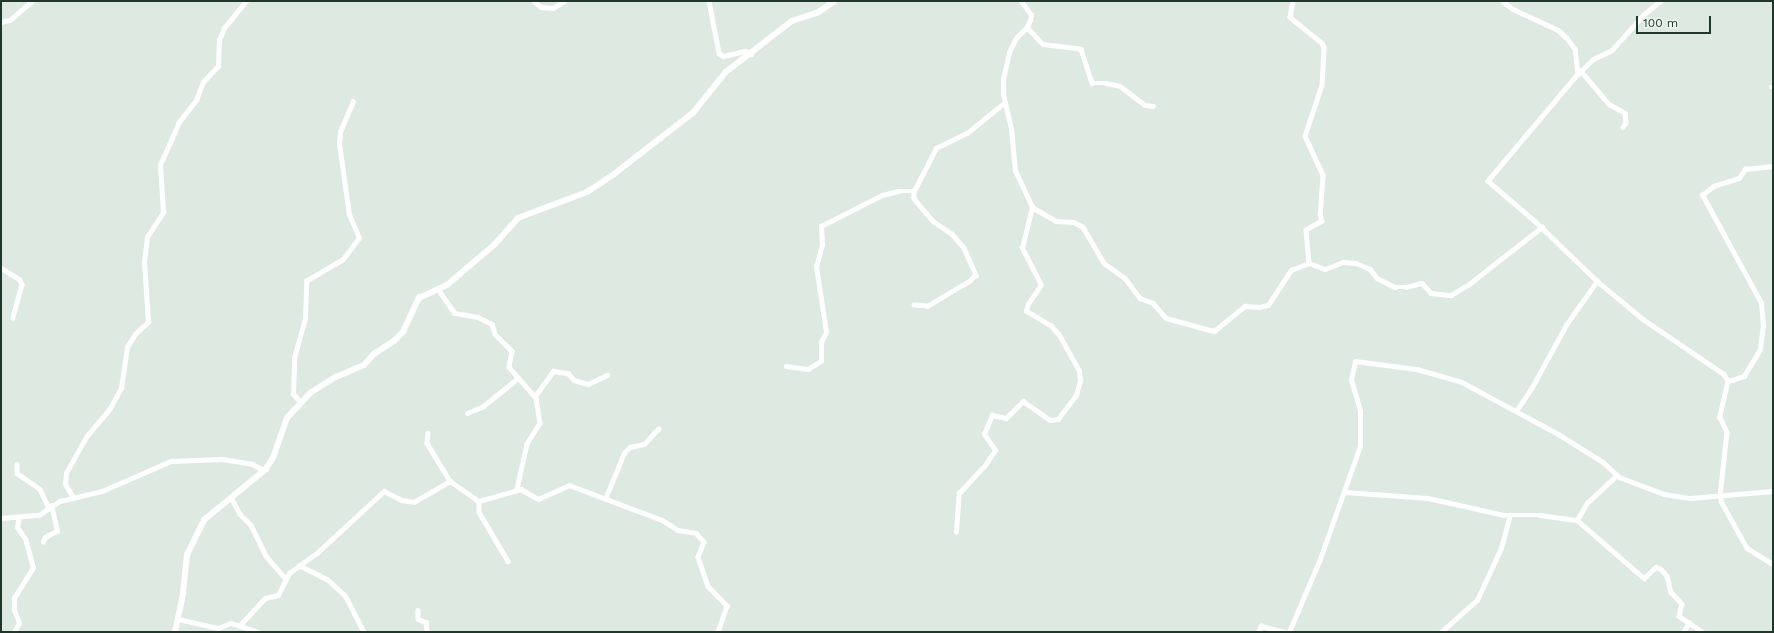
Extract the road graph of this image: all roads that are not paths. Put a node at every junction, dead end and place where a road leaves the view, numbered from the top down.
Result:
1 (32, 1) edge
2 (246, 1) edge
3 (534, 1) edge
4 (564, 1) edge
5 (709, 1) edge
6 (835, 1) edge
7 (1021, 1) edge
8 (1293, 1) edge
9 (1503, 1) edge
10 (1660, 1) edge
11 (1, 22) edge
12 (1027, 27) junction
13 (751, 54) junction
14 (1579, 72) junction
15 (353, 102) dead end
16 (1004, 102) junction
17 (1153, 106) dead end
18 (1623, 127) dead end
19 (1773, 166) edge
20 (914, 191) junction
21 (1032, 207) junction
22 (1542, 227) junction
23 (1309, 263) junction
24 (1, 268) edge
25 (1597, 281) junction
26 (438, 290) junction
27 (914, 305) dead end
28 (13, 318) dead end
29 (786, 366) dead end
30 (607, 375) dead end
31 (518, 378) junction
32 (1728, 380) junction
33 (535, 396) junction
34 (301, 403) junction
35 (1516, 411) junction
36 (468, 413) dead end
37 (658, 429) dead end
38 (428, 432) dead end
39 (17, 464) dead end
40 (264, 470) junction
41 (1617, 475) junction
42 (450, 481) junction
43 (517, 489) junction
44 (1344, 492) junction
45 (1773, 492) edge
46 (1720, 495) junction
47 (231, 497) junction
48 (73, 498) junction
49 (605, 499) junction
50 (479, 501) junction
51 (50, 507) junction
52 (1510, 515) junction
53 (19, 517) junction
54 (1, 518) edge
55 (1577, 520) junction
56 (956, 532) dead end
57 (42, 542) dead end
58 (508, 561) dead end
59 (1773, 564) edge
60 (299, 565) junction
61 (285, 578) junction
62 (418, 610) dead end
63 (178, 619) junction
64 (1688, 623) junction
65 (239, 626) junction
66 (14, 632) edge
67 (175, 632) edge
68 (258, 632) edge
69 (364, 632) edge
70 (427, 632) edge
71 (718, 632) edge
72 (1258, 632) edge
73 (1285, 632) edge
74 (1289, 632) edge
75 (1441, 632) edge
76 (1683, 632) edge
77 (1703, 632) edge

1 - 11 street
2 - 48 street
3 - 4 street
5 - 13 street
6 - 13 street
7 - 12 street
8 - 23 street
9 - 14 street
10 - 14 street
12 - 16 street
12 - 17 street
13 - 26 street
14 - 18 street
14 - 22 street
15 - 34 street
16 - 20 street
16 - 21 street
19 - 32 street
20 - 27 street
20 - 29 street
21 - 23 street
21 - 56 street
22 - 23 street
22 - 25 street
24 - 28 street
25 - 32 street
25 - 35 street
26 - 31 street
26 - 34 street
30 - 33 street
31 - 33 street
31 - 36 street
32 - 46 street
33 - 43 street
34 - 40 street
35 - 41 street
35 - 44 street
37 - 49 street
38 - 42 street
39 - 51 street
40 - 47 street
40 - 48 street
41 - 46 street
41 - 55 street
42 - 50 street
42 - 60 street
43 - 49 street
43 - 50 street
44 - 52 street
44 - 74 street
45 - 46 street
46 - 59 street
47 - 61 street
47 - 63 street
48 - 51 street
49 - 71 street
50 - 58 street
51 - 53 street
51 - 57 street
52 - 55 street
52 - 75 street
53 - 54 street
53 - 66 street
55 - 64 street
60 - 61 street
60 - 69 street
61 - 65 street
62 - 70 street
63 - 65 street
63 - 67 street
64 - 76 street
64 - 77 street
65 - 68 street
72 - 73 street

